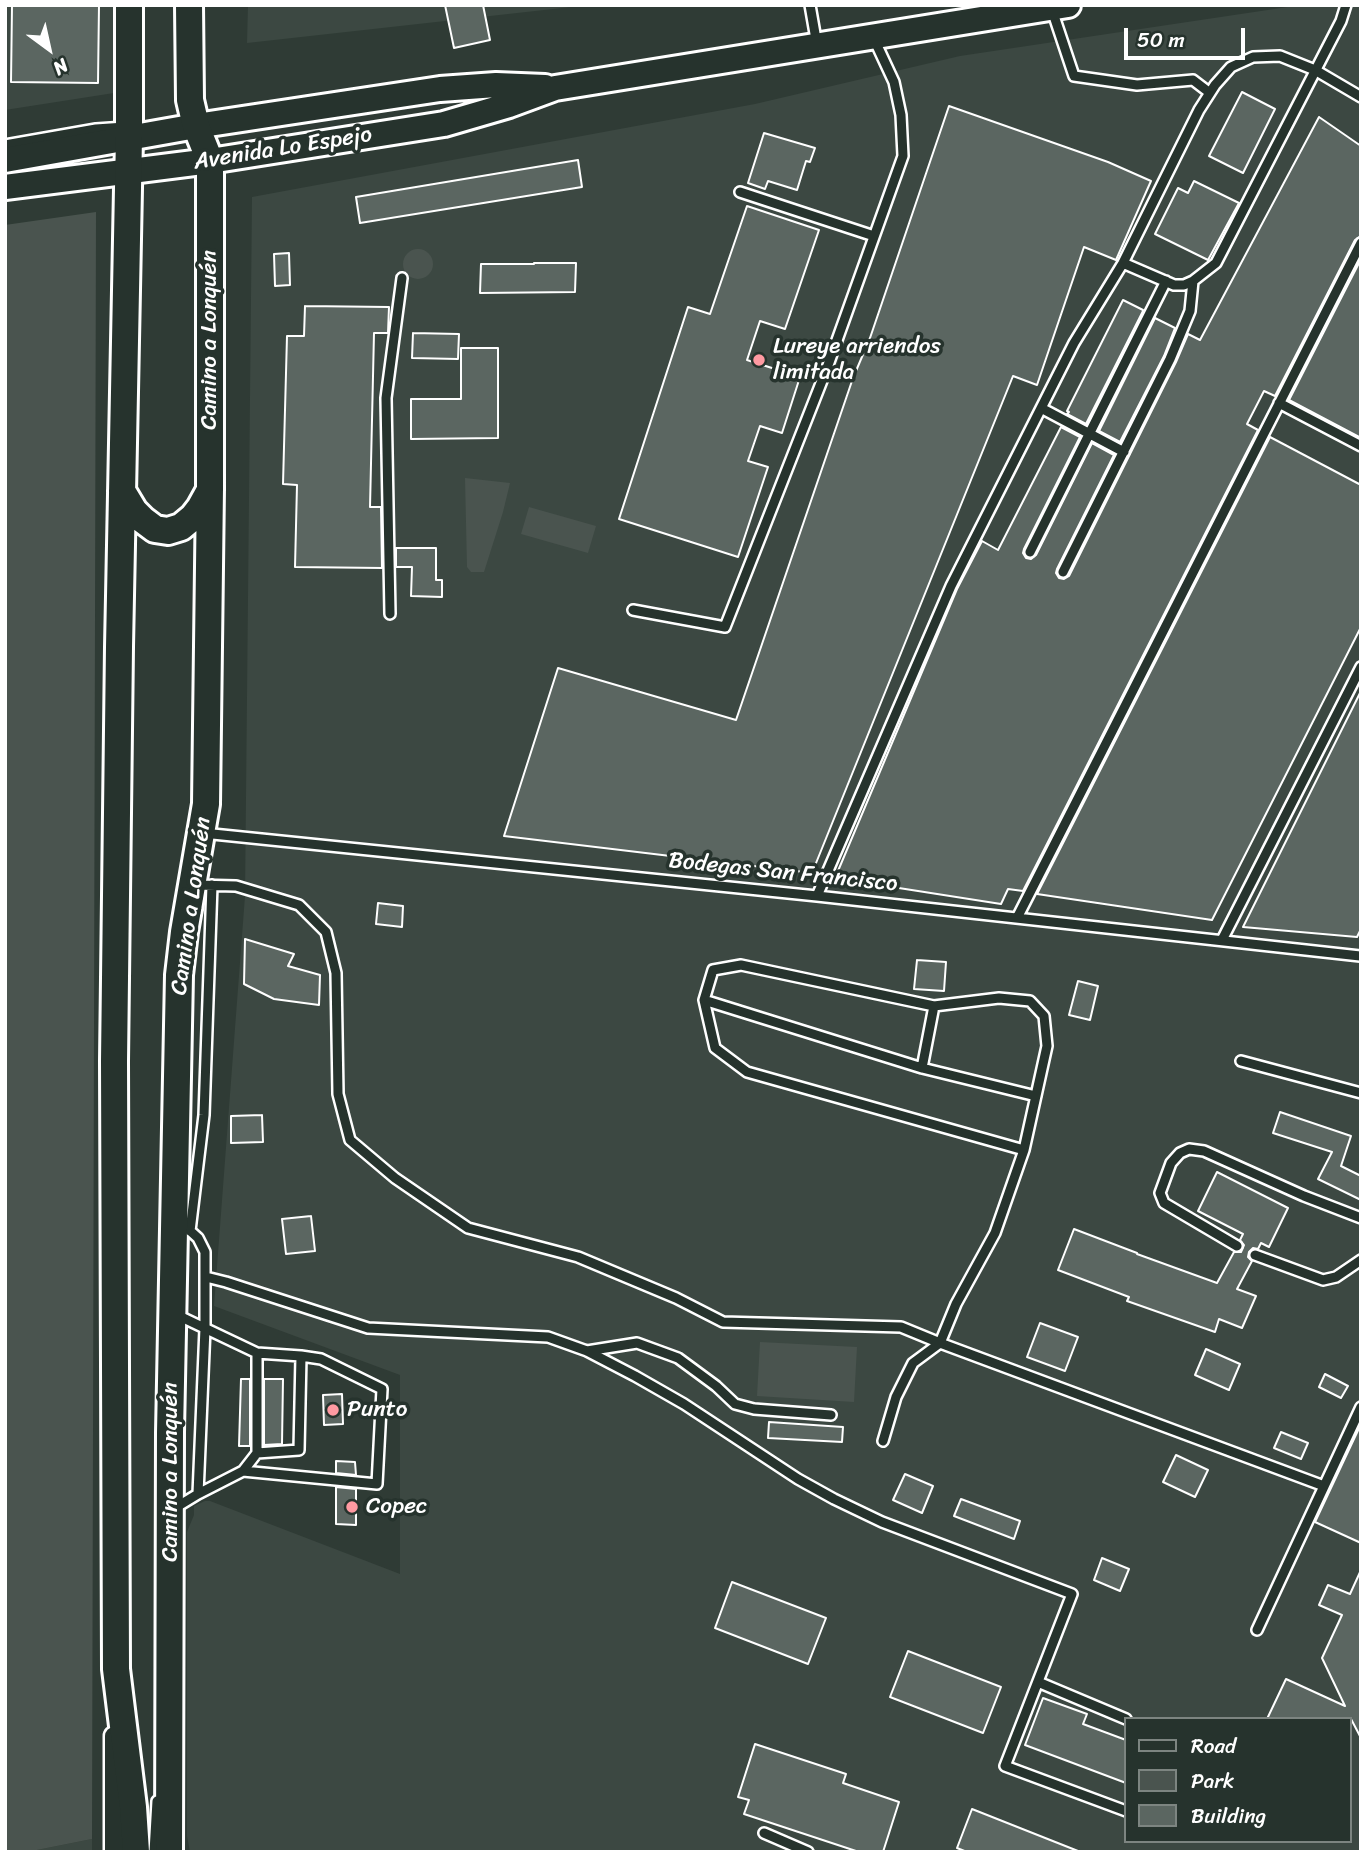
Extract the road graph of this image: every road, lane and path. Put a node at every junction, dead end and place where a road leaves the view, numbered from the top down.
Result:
1 (129, 5) edge
2 (189, 5) edge
3 (810, 5) edge
4 (953, 5) edge
5 (1346, 5) edge
6 (1060, 7) edge
7 (873, 36) junction
8 (817, 46) junction
9 (1315, 70) junction
10 (555, 88) junction
11 (1210, 93) junction
12 (1361, 97) edge
13 (196, 126) junction
14 (129, 132) junction
15 (5, 145) edge
16 (5, 160) edge
17 (210, 161) junction
18 (127, 173) junction
19 (5, 187) edge
20 (740, 192) dead end
21 (874, 236) junction
22 (1361, 243) edge
23 (1123, 263) junction
24 (402, 278) dead end
25 (1166, 281) junction
26 (1193, 281) junction
27 (1279, 403) junction
28 (1041, 408) junction
29 (1090, 434) junction
30 (1361, 446) edge
31 (1124, 452) junction
32 (210, 488) junction
33 (122, 491) junction
34 (1030, 552) dead end
35 (1063, 572) dead end
36 (633, 610) dead end
37 (390, 614) dead end
38 (1361, 667) edge
39 (202, 833) junction
40 (202, 885) junction
41 (817, 896) junction
42 (1017, 918) junction
43 (1222, 940) junction
44 (1360, 956) edge
45 (704, 1000) junction
46 (934, 1006) junction
47 (1241, 1061) dead end
48 (922, 1068) junction
49 (1361, 1093) edge
50 (1036, 1096) junction
51 (1024, 1150) junction
52 (1361, 1218) edge
53 (182, 1224) junction
54 (1237, 1246) dead end
55 (1255, 1255) dead end
56 (1361, 1261) edge
57 (206, 1277) junction
58 (173, 1313) junction
59 (205, 1328) junction
60 (940, 1343) junction
61 (587, 1351) junction
62 (257, 1353) junction
63 (301, 1356) junction
64 (1361, 1407) edge
65 (831, 1415) dead end
66 (883, 1441) dead end
67 (257, 1453) junction
68 (243, 1471) junction
69 (1324, 1486) junction
70 (198, 1494) junction
71 (170, 1511) junction
72 (1257, 1630) dead end
73 (116, 1669) junction
74 (1038, 1682) junction
75 (1124, 1718) edge
76 (1124, 1810) edge
77 (764, 1833) dead end
78 (166, 1849) edge
79 (114, 1852) edge
80 (135, 1852) edge
81 (808, 1852) edge

1 - 14 main road
2 - 13 main road, Camino a Lonquén
3 - 8 lane
4 - 7 main road, Avenida Lo Espejo
5 - 9 lane
6 - 7 main road, Avenida Lo Espejo
6 - 11 lane
7 - 8 main road, Avenida Lo Espejo
7 - 21 lane
8 - 10 main road, Avenida Lo Espejo
9 - 11 lane
9 - 12 lane
9 - 26 lane
10 - 13 main road, Avenida Lo Espejo
10 - 17 main road, Avenida Lo Espejo
11 - 23 lane
13 - 14 main road, Avenida Lo Espejo
13 - 17 main road, Camino a Lonquén
14 - 15 lane
14 - 16 main road, Avenida Lo Espejo
14 - 18 main road
17 - 18 main road, Avenida Lo Espejo
17 - 32 main road, Camino a Lonquén
18 - 19 main road, Avenida Lo Espejo
18 - 33 main road
20 - 21 lane
21 - 36 lane
22 - 27 lane
23 - 25 lane
23 - 28 lane
24 - 37 lane
25 - 26 lane
25 - 29 lane
26 - 31 lane
27 - 30 lane
27 - 42 lane
28 - 29 lane
28 - 41 lane
29 - 31 lane
29 - 34 lane
31 - 35 lane
32 - 33 main road
32 - 39 main road, Camino a Lonquén
33 - 73 main road
38 - 43 lane
39 - 40 main road, Camino a Lonquén
39 - 41 lane, Bodegas San Francisco
40 - 53 main road, Camino a Lonquén
40 - 60 lane
41 - 42 lane, Bodegas San Francisco
42 - 43 lane, Bodegas San Francisco
43 - 44 lane, Bodegas San Francisco
45 - 46 lane
45 - 48 lane
45 - 51 lane
46 - 48 lane
46 - 50 lane
47 - 49 lane
48 - 50 lane
50 - 51 lane
51 - 60 lane
52 - 54 lane
53 - 57 lane
53 - 58 main road, Camino a Lonquén
55 - 56 lane
57 - 59 lane
57 - 61 lane
58 - 59 lane
58 - 71 main road, Camino a Lonquén
59 - 62 lane
59 - 70 lane
60 - 66 lane
60 - 69 lane
61 - 65 lane
61 - 74 lane
62 - 63 lane
62 - 67 lane
63 - 67 lane
63 - 68 lane
64 - 69 lane
67 - 68 lane
68 - 70 lane
69 - 72 lane
70 - 71 lane
71 - 78 main road, Camino a Lonquén
73 - 79 street
73 - 80 main road
74 - 75 lane
74 - 76 lane
77 - 81 lane

